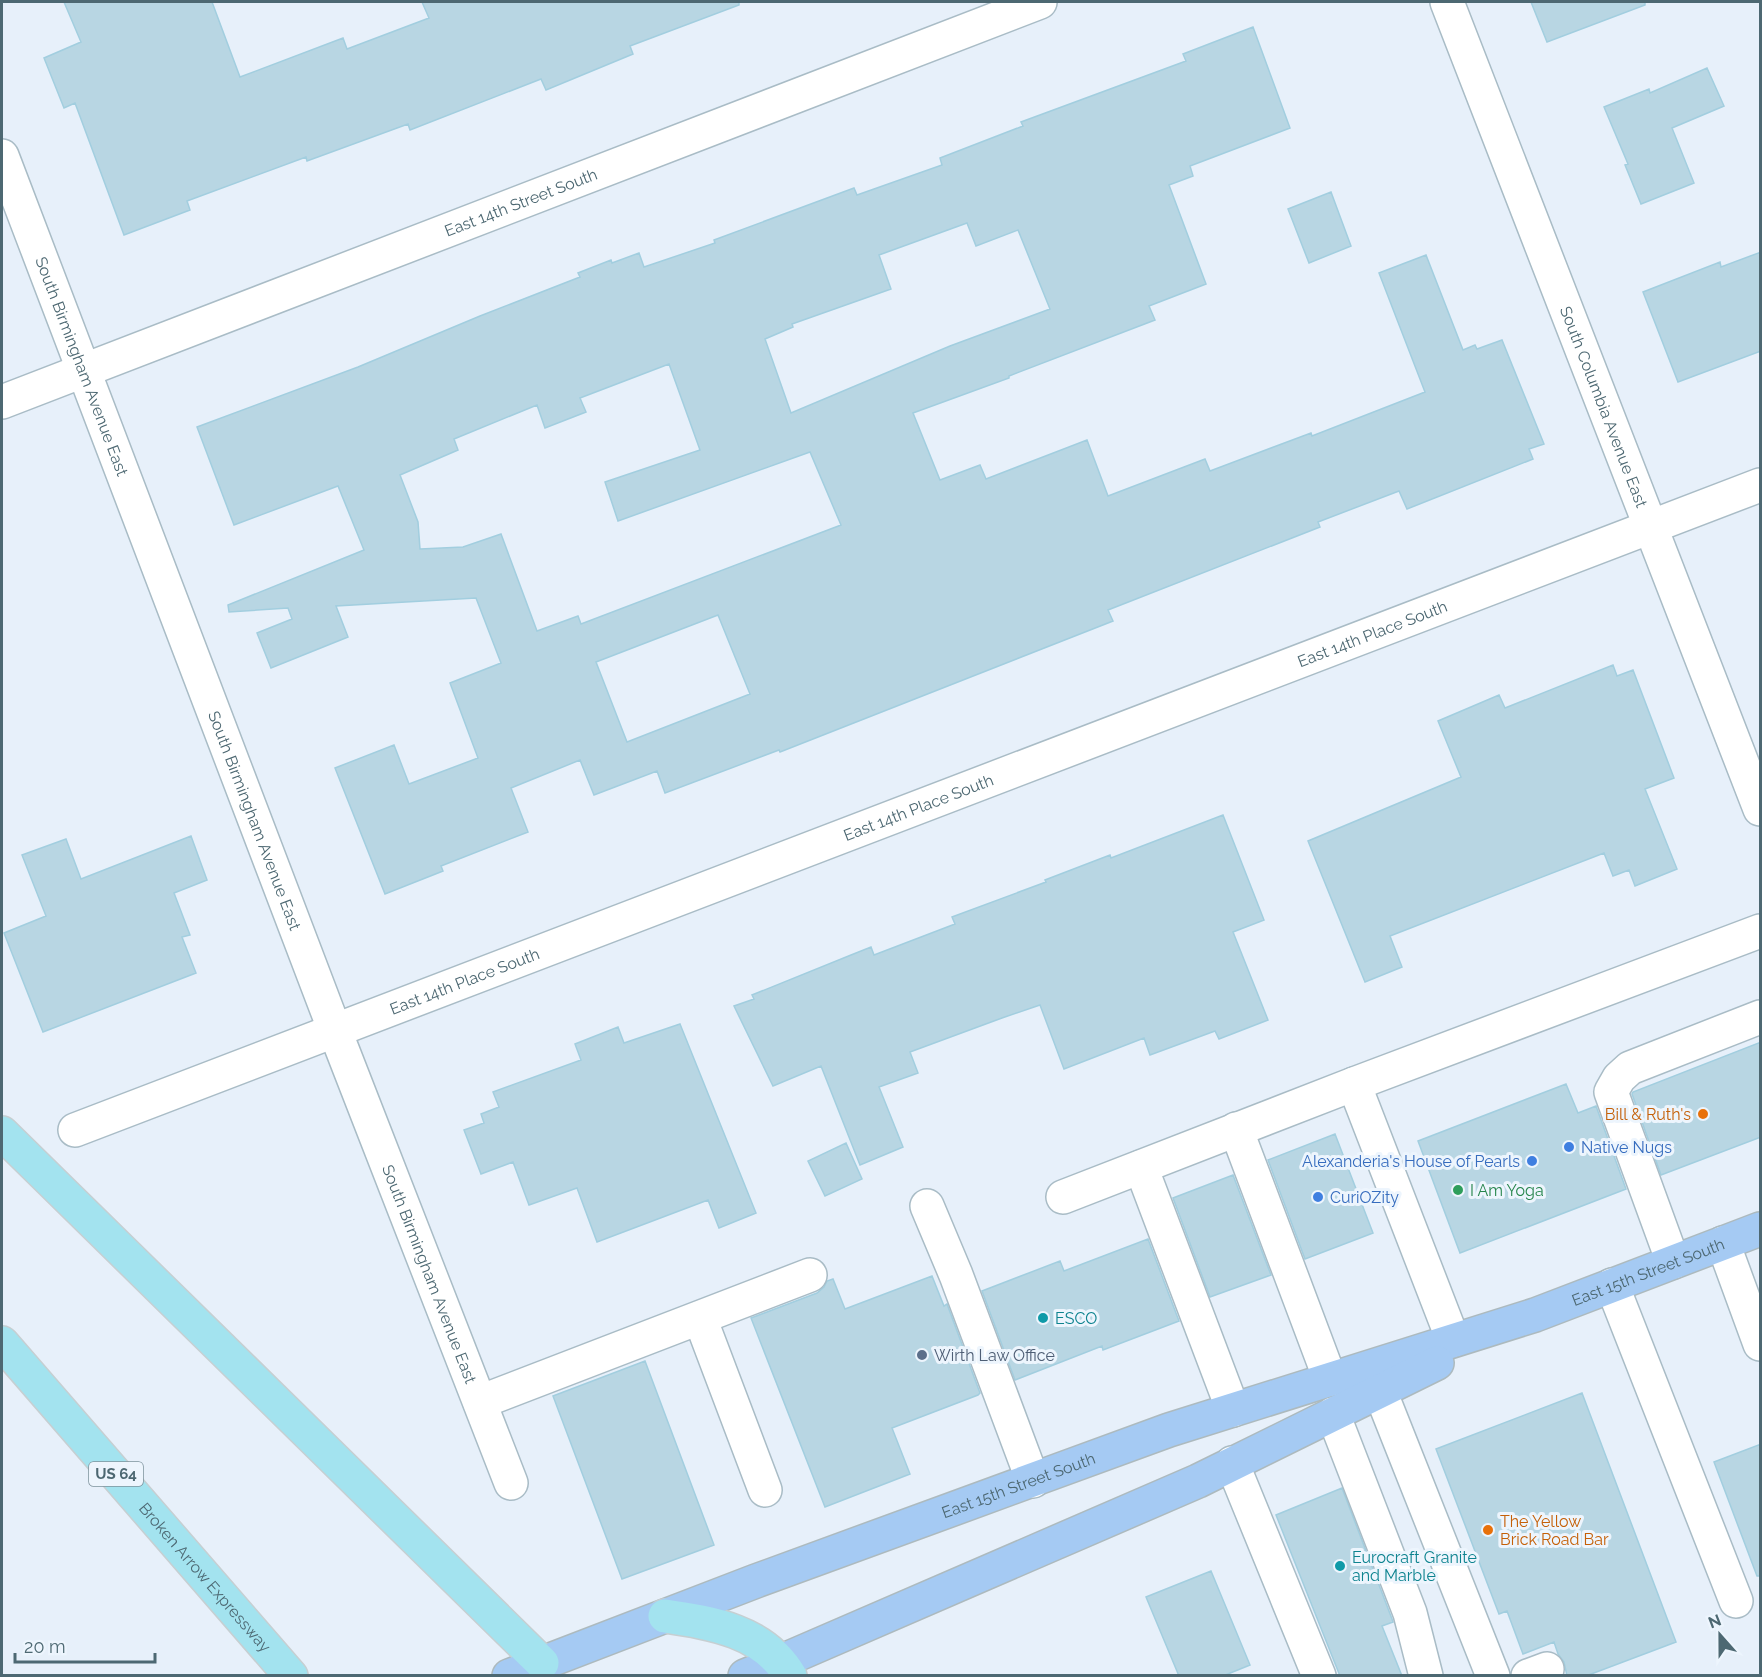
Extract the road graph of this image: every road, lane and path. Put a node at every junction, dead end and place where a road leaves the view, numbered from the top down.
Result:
1 (1040, 2) edge
2 (1448, 2) edge
3 (2, 156) edge
4 (83, 370) junction
5 (2, 402) edge
6 (1761, 485) edge
7 (1652, 527) junction
8 (1761, 809) edge
9 (1761, 931) edge
10 (1761, 1017) edge
11 (335, 1031) junction
12 (1354, 1084) junction
13 (1236, 1129) junction
14 (75, 1130) dead end
15 (2, 1133) edge
16 (1141, 1167) junction
17 (1063, 1197) dead end
18 (927, 1206) dead end
19 (1761, 1229) edge
20 (1723, 1243) junction
21 (1673, 1262) junction
22 (810, 1275) dead end
23 (1612, 1285) junction
24 (1535, 1315) junction
25 (700, 1318) junction
26 (1453, 1340) junction
27 (2, 1343) edge
28 (1761, 1344) edge
29 (1330, 1379) junction
30 (1380, 1391) junction
31 (480, 1402) junction
32 (1233, 1410) junction
33 (1333, 1414) junction
34 (1232, 1463) junction
35 (1033, 1481) junction
36 (511, 1483) dead end
37 (765, 1490) dead end
38 (1736, 1601) dead end
39 (665, 1616) junction
40 (542, 1663) junction
41 (786, 1668) edge
42 (291, 1676) edge
43 (509, 1676) edge
44 (745, 1676) edge
45 (1319, 1676) edge
46 (1426, 1676) edge
47 (1493, 1676) edge

1 - 4 street, East 14th Street South
2 - 7 street, South Columbia Avenue East
3 - 4 street, South Birmingham Avenue East
4 - 5 street, East 14th Street South
4 - 11 street, South Birmingham Avenue East
6 - 7 street, East 14th Place South
7 - 8 street, South Columbia Avenue East
7 - 11 street, East 14th Place South
9 - 12 street
10 - 21 street
11 - 14 street, East 14th Place South
11 - 31 street, South Birmingham Avenue East
12 - 13 street
12 - 26 street
13 - 16 street
13 - 29 street
15 - 40 highway
16 - 17 street
16 - 32 street
18 - 35 street
19 - 20 main road, East 15th Street South
20 - 21 main road, East 15th Street South
20 - 28 street
21 - 23 main road, East 15th Street South
22 - 25 street
23 - 24 main road, East 15th Street South
23 - 38 street
24 - 26 main road, East 15th Street South
24 - 30 main road, East 15th Street South
25 - 31 street
25 - 37 street
26 - 29 main road, East 15th Street South
27 - 42 highway, Broken Arrow Expressway / US 64
29 - 32 main road, East 15th Street South
30 - 33 main road, East 15th Street South
30 - 47 street
31 - 36 street, South Birmingham Avenue East
32 - 35 main road, East 15th Street South
33 - 34 main road, East 15th Street South
33 - 46 street
34 - 41 main road, East 15th Street South
34 - 45 street
35 - 39 main road, East 15th Street South
39 - 40 main road, East 15th Street South
39 - 41 highway
40 - 43 main road, East 15th Street South
41 - 44 main road, East 15th Street South

